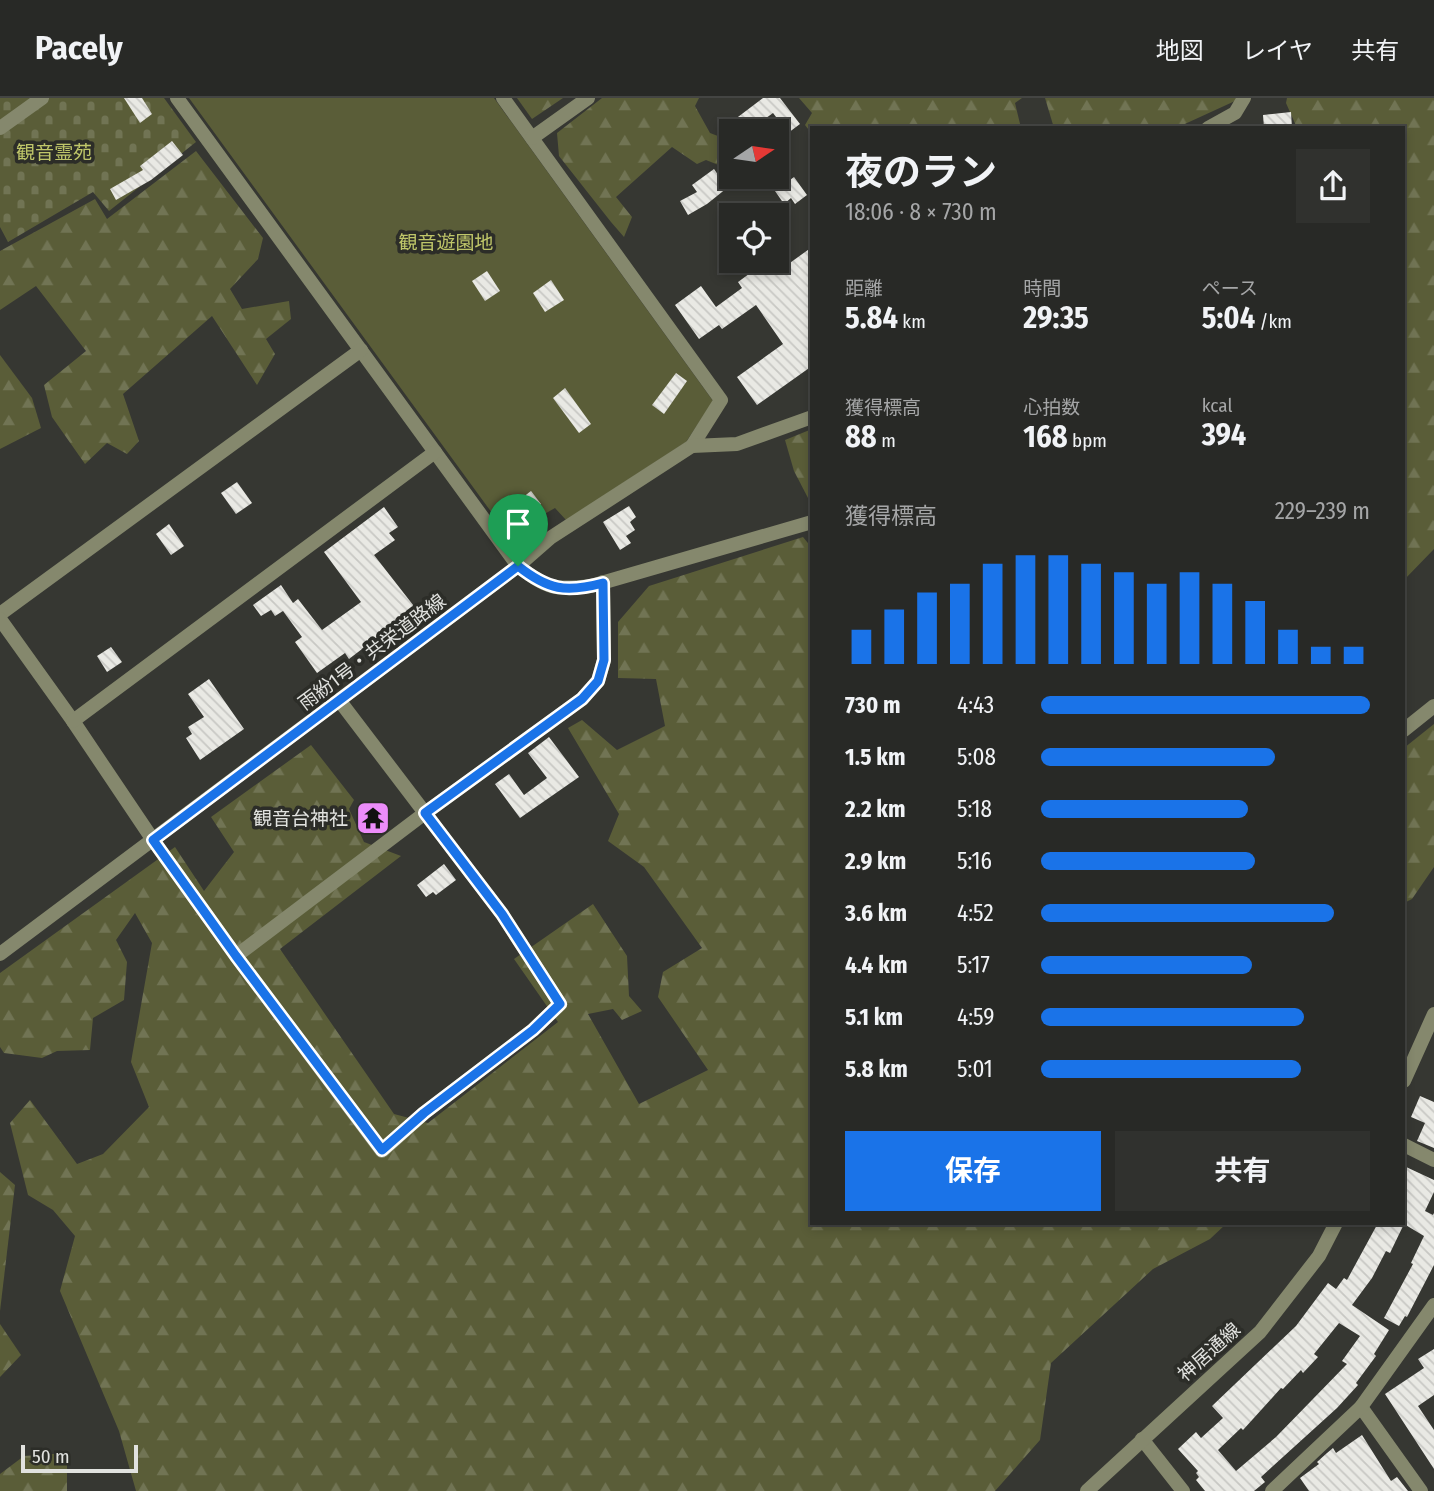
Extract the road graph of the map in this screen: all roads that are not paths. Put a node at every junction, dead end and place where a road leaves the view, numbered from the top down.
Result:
1 (41, 98) edge
2 (177, 98) edge
3 (503, 98) edge
4 (588, 98) edge
5 (1244, 98) edge
6 (1212, 126) edge
7 (0, 128) edge
8 (532, 138) junction
9 (361, 351) junction
10 (810, 419) edge
11 (692, 446) junction
12 (435, 452) junction
13 (810, 523) edge
14 (518, 566) junction
15 (603, 583) junction
16 (0, 617) edge
17 (339, 700) junction
18 (1434, 706) edge
19 (74, 720) junction
20 (1405, 729) edge
21 (425, 813) junction
22 (153, 840) junction
23 (0, 954) edge
24 (236, 956) junction
25 (1434, 1014) edge
26 (1405, 1079) edge
27 (1405, 1146) edge
28 (1434, 1160) edge
29 (1335, 1225) edge
30 (1433, 1311) edge
31 (1360, 1407) junction
32 (1142, 1439) junction
33 (1087, 1491) edge
34 (1183, 1491) edge
35 (1272, 1491) edge
36 (1422, 1491) edge

1 - 7 street
2 - 9 street
3 - 8 street
4 - 8 street
5 - 6 street
8 - 11 street
9 - 12 street
9 - 16 street
10 - 11 street
11 - 14 street, 雨紛1号・共栄道路線
12 - 14 street
12 - 19 street
13 - 15 street
14 - 15 street
14 - 17 street, 雨紛1号・共栄道路線
15 - 21 street
16 - 19 street
17 - 21 street
17 - 22 street, 雨紛1号・共栄道路線
18 - 20 street
19 - 22 street
21 - 24 street
21 - 24 street
22 - 23 street, 雨紛1号・共栄道路線
22 - 24 street
25 - 26 street
27 - 28 street
29 - 32 street, 神居通線
30 - 31 street
31 - 35 street
31 - 36 street
32 - 33 street, 神居通線
32 - 34 street

